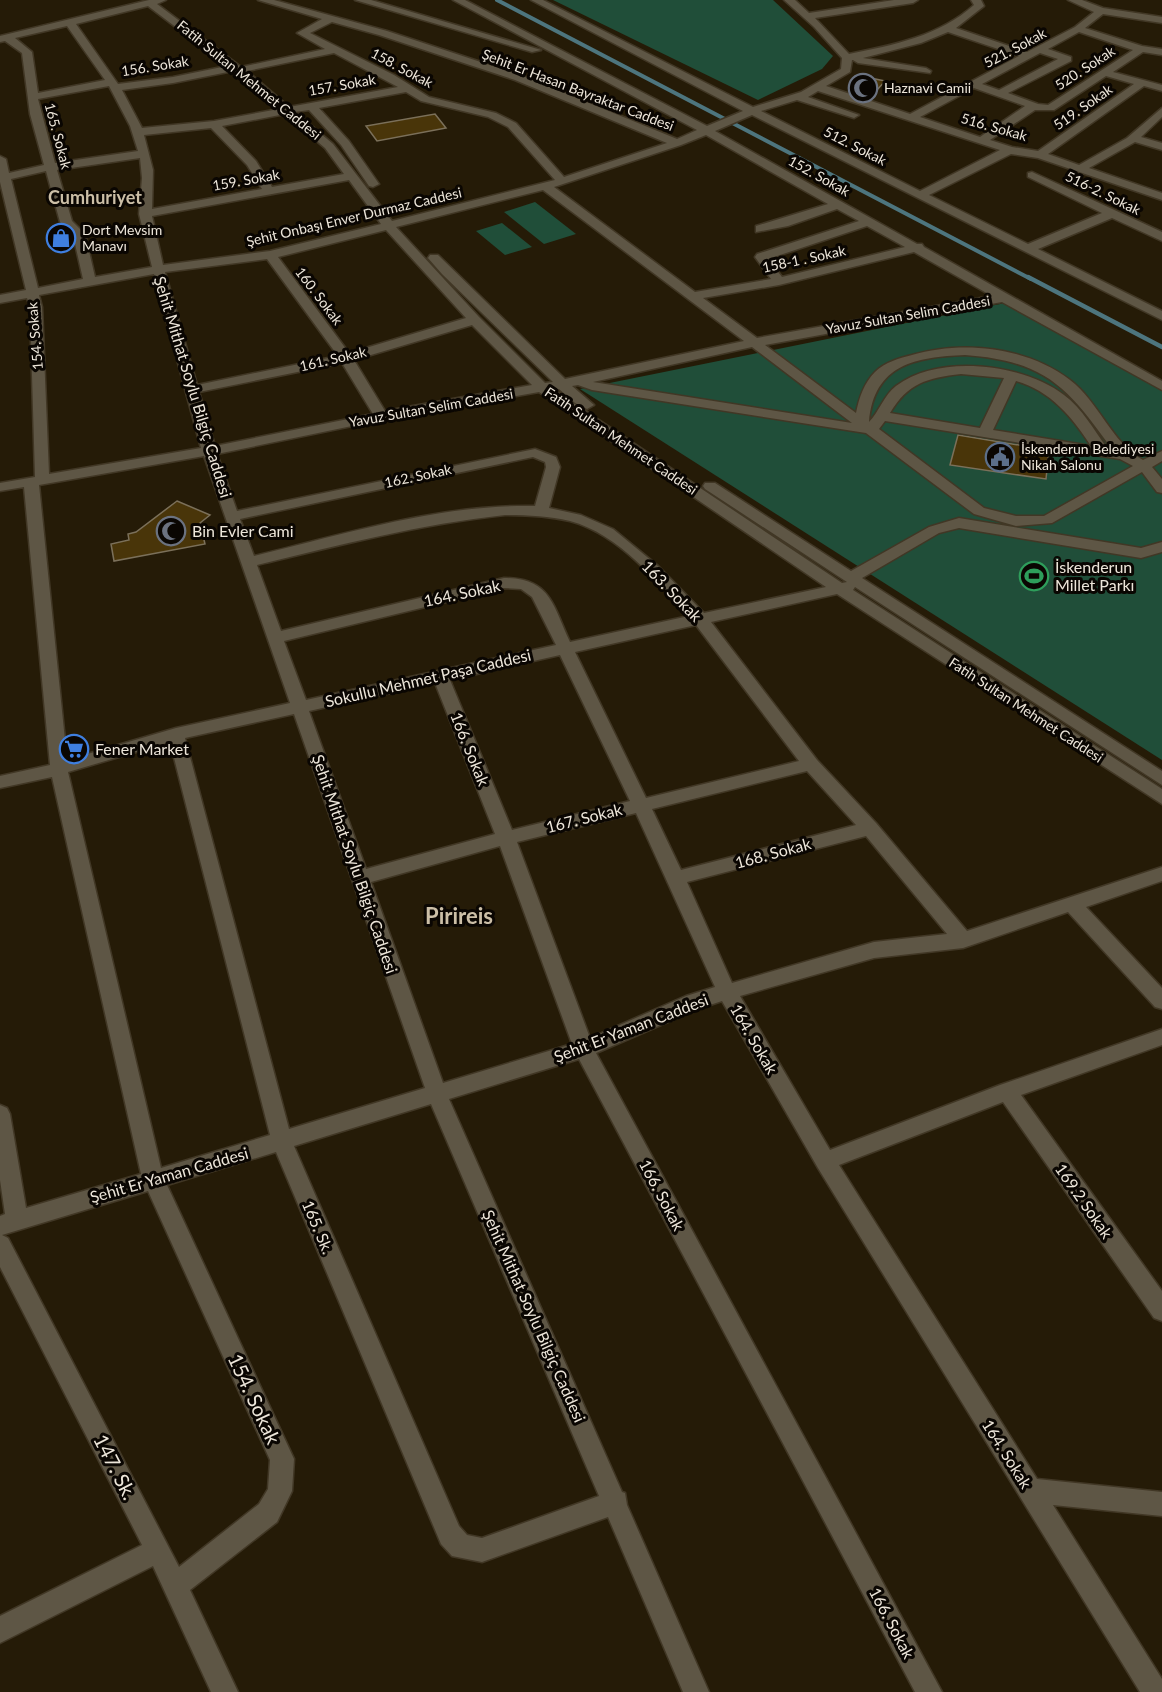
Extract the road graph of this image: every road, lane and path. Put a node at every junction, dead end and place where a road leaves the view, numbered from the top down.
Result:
1 (99, 0) edge
2 (161, 0) edge
3 (263, 0) edge
4 (458, 0) edge
5 (536, 0) edge
6 (789, 0) edge
7 (913, 0) edge
8 (976, 0) edge
9 (1073, 0) edge
10 (369, 1) edge
11 (150, 3) junction
12 (116, 11) junction
13 (1101, 11) junction
14 (807, 16) junction
15 (332, 18) junction
16 (1162, 20) edge
17 (0, 23) edge
18 (70, 23) junction
19 (946, 28) junction
20 (1078, 29) junction
21 (7, 37) edge
22 (1141, 49) junction
23 (335, 50) junction
24 (1040, 50) junction
25 (1162, 52) edge
26 (1029, 56) junction
27 (847, 58) junction
28 (575, 62) junction
29 (238, 68) junction
30 (926, 71) dead end
31 (1105, 73) junction
32 (1142, 83) junction
33 (112, 85) junction
34 (974, 85) junction
35 (817, 87) junction
36 (408, 88) junction
37 (1162, 88) edge
38 (999, 94) junction
39 (32, 96) junction
40 (798, 97) junction
41 (312, 106) junction
42 (1033, 106) junction
43 (288, 110) junction
44 (752, 111) junction
45 (1162, 111) edge
46 (854, 115) dead end
47 (912, 117) junction
48 (214, 124) junction
49 (707, 131) junction
50 (138, 132) junction
51 (1134, 138) junction
52 (981, 140) junction
53 (677, 143) junction
54 (329, 146) junction
55 (1162, 147) edge
56 (1010, 150) junction
57 (352, 153) junction
58 (144, 154) junction
59 (1040, 155) junction
60 (0, 159) edge
61 (51, 167) junction
62 (1080, 169) junction
63 (1032, 175) dead end
64 (352, 176) junction
65 (5, 177) junction
66 (562, 182) junction
67 (546, 186) junction
68 (269, 191) junction
69 (920, 195) junction
70 (1162, 197) edge
71 (839, 204) junction
72 (145, 214) junction
73 (1110, 214) junction
74 (870, 221) junction
75 (395, 225) junction
76 (760, 228) dead end
77 (1162, 237) edge
78 (918, 248) junction
79 (1028, 249) junction
80 (270, 255) junction
81 (158, 269) junction
82 (90, 281) junction
83 (779, 281) junction
84 (31, 293) junction
85 (695, 296) junction
86 (0, 298) edge
87 (1002, 298) junction
88 (1159, 312) edge
89 (474, 320) junction
90 (753, 343) junction
91 (346, 358) junction
92 (1012, 375) junction
93 (579, 380) junction
94 (563, 384) junction
95 (1162, 386) edge
96 (542, 388) junction
97 (191, 390) junction
98 (381, 416) junction
99 (881, 416) junction
100 (866, 427) junction
101 (984, 433) junction
102 (209, 451) junction
103 (1103, 452) junction
104 (1124, 455) junction
105 (1162, 456) edge
106 (1144, 466) junction
107 (37, 481) junction
108 (0, 487) edge
109 (1162, 489) edge
110 (541, 511) junction
111 (233, 516) junction
112 (1162, 547) edge
113 (250, 562) junction
114 (849, 583) junction
115 (699, 618) junction
116 (277, 637) junction
117 (563, 648) junction
118 (440, 676) junction
119 (300, 707) junction
120 (176, 734) junction
121 (811, 764) junction
122 (59, 769) junction
123 (1162, 779) edge
124 (0, 782) edge
125 (1162, 798) edge
126 (641, 804) junction
127 (870, 828) junction
128 (506, 838) junction
129 (1162, 874) edge
130 (359, 878) junction
131 (676, 878) junction
132 (1071, 903) junction
133 (963, 940) junction
134 (727, 992) junction
135 (1162, 1001) edge
136 (1162, 1036) edge
137 (584, 1049) junction
138 (1006, 1091) junction
139 (437, 1094) junction
140 (0, 1114) edge
141 (282, 1142) junction
142 (825, 1161) junction
143 (153, 1179) junction
144 (9, 1223) edge
145 (0, 1245) edge
146 (1162, 1310) edge
147 (1030, 1491) junction
148 (616, 1502) junction
149 (1162, 1504) edge
150 (158, 1550) junction
151 (175, 1586) junction
152 (0, 1630) edge
153 (225, 1692) edge
154 (696, 1692) edge
155 (929, 1692) edge
156 (1155, 1692) edge

1 - 12 street
2 - 11 street
3 - 15 street, Şehit Er Hasan Bayraktar Caddesi
4 - 28 street, 152. Sokak
5 - 44 street, 512. Sokak
6 - 14 street
7 - 14 street
8 - 19 street
9 - 13 street
10 - 28 street
11 - 12 street
11 - 29 street, Fatih Sultan Mehmet Caddesi
12 - 18 street
13 - 16 street
13 - 20 street, 521. Sokak
14 - 27 street
15 - 23 street, 158. Sokak
15 - 53 street, Şehit Er Hasan Bayraktar Caddesi
17 - 21 street, 165. Sokak
18 - 21 street
18 - 33 street, Şehit Mithat Soylu Bilgiç Caddesi
19 - 26 street
19 - 27 street
20 - 22 street
20 - 24 street, 521. Sokak
21 - 39 street, 165. Sokak
22 - 25 street
22 - 31 street, 520. Sokak
23 - 29 street
23 - 36 street, 158. Sokak
24 - 26 street, 521. Sokak
24 - 38 street
26 - 34 street, 521. Sokak
27 - 30 street
27 - 35 street, Şehit Onbaşı Enver Durmaz Caddesi
28 - 49 street, 152. Sokak
29 - 33 street, 156. Sokak
29 - 43 street, Fatih Sultan Mehmet Caddesi
31 - 32 street
31 - 42 street, 520. Sokak
32 - 37 street
32 - 59 street, 519. Sokak
33 - 39 street, 156. Sokak
33 - 50 street, Şehit Mithat Soylu Bilgiç Caddesi
34 - 38 street
34 - 47 street, 521. Sokak
35 - 40 street, Şehit Onbaşı Enver Durmaz Caddesi
35 - 47 street, 516. Sokak
36 - 41 street, 157. Sokak
36 - 66 street, 158. Sokak
38 - 42 street
39 - 61 street, 165. Sokak
40 - 44 street, Şehit Onbaşı Enver Durmaz Caddesi
40 - 46 street
41 - 43 street, 157. Sokak
41 - 57 street, Fatih Sultan Mehmet Caddesi
42 - 52 street, 520. Sokak
43 - 48 street, 157. Sokak
43 - 54 street, Fatih Sultan Mehmet Caddesi
44 - 49 street, Şehit Onbaşı Enver Durmaz Caddesi
44 - 69 street, 512. Sokak
45 - 51 street
47 - 52 street, 516. Sokak
48 - 50 street, 157. Sokak
48 - 68 street
49 - 53 street, Şehit Onbaşı Enver Durmaz Caddesi
49 - 71 street, 152. Sokak
50 - 58 street, Şehit Mithat Soylu Bilgiç Caddesi
51 - 55 street
51 - 62 street
52 - 56 street, 516. Sokak
53 - 66 street, Şehit Onbaşı Enver Durmaz Caddesi
54 - 57 street
54 - 64 street, Fatih Sultan Mehmet Caddesi
56 - 59 street, 516. Sokak
56 - 69 street
57 - 75 street, Fatih Sultan Mehmet Caddesi
58 - 61 street
58 - 72 street, Şehit Mithat Soylu Bilgiç Caddesi
59 - 62 street, 516. Sokak
60 - 65 street, 154. Sokak
61 - 65 street
61 - 82 street, 165. Sokak
62 - 70 street, 516. Sokak
63 - 73 street, 516-2. Sokak
64 - 68 street, 159. Sokak
64 - 75 street, Fatih Sultan Mehmet Caddesi
65 - 84 street, 154. Sokak
66 - 67 street, Şehit Onbaşı Enver Durmaz Caddesi
67 - 75 street, Şehit Onbaşı Enver Durmaz Caddesi
67 - 85 street
68 - 72 street, 159. Sokak
69 - 79 street, 512. Sokak
71 - 74 street, 152. Sokak
71 - 76 street
72 - 81 street, Şehit Mithat Soylu Bilgiç Caddesi
73 - 77 street, 516-2. Sokak
73 - 79 street
74 - 78 street, 152. Sokak
74 - 83 street
75 - 80 street, Şehit Onbaşı Enver Durmaz Caddesi
75 - 89 street, Fatih Sultan Mehmet Caddesi
75 - 94 street, Fatih Sultan Mehmet Caddesi
78 - 83 street, 158-1 . Sokak
78 - 87 street, 152. Sokak
79 - 88 street, 512. Sokak
80 - 81 street, Şehit Onbaşı Enver Durmaz Caddesi
80 - 91 street, 160. Sokak
81 - 82 street, Şehit Onbaşı Enver Durmaz Caddesi
81 - 97 street, Şehit Mithat Soylu Bilgiç Caddesi
82 - 84 street, Şehit Onbaşı Enver Durmaz Caddesi
83 - 85 street, 158-1 . Sokak
84 - 86 street, Şehit Onbaşı Enver Durmaz Caddesi
84 - 107 street, 154. Sokak
85 - 90 street
87 - 90 street, Yavuz Sultan Selim Caddesi
87 - 95 street, 152. Sokak
89 - 91 street, 161. Sokak
89 - 96 street, Fatih Sultan Mehmet Caddesi
90 - 93 street, Yavuz Sultan Selim Caddesi
90 - 100 street
91 - 97 street, 161. Sokak
91 - 98 street, 160. Sokak
92 - 99 street
92 - 101 street
92 - 103 street
93 - 94 street, Yavuz Sultan Selim Caddesi
93 - 100 street
94 - 96 street, Yavuz Sultan Selim Caddesi
94 - 114 street, Fatih Sultan Mehmet Caddesi
96 - 98 street, Yavuz Sultan Selim Caddesi
96 - 114 street, Fatih Sultan Mehmet Caddesi
97 - 102 street, Şehit Mithat Soylu Bilgiç Caddesi
98 - 102 street, Yavuz Sultan Selim Caddesi
99 - 100 street
99 - 101 street
100 - 104 street
100 - 106 street
101 - 103 street
102 - 107 street, Yavuz Sultan Selim Caddesi
102 - 111 street, Şehit Mithat Soylu Bilgiç Caddesi
103 - 104 street
104 - 106 street
105 - 106 street
106 - 109 street
107 - 108 street, Yavuz Sultan Selim Caddesi
107 - 122 street, 154. Sokak
110 - 111 street, 162. Sokak
110 - 113 street, 163. Sokak
110 - 115 street, 163. Sokak
111 - 113 street, Şehit Mithat Soylu Bilgiç Caddesi
112 - 114 street, Sokullu Mehmet Paşa Caddesi
113 - 116 street, Şehit Mithat Soylu Bilgiç Caddesi
114 - 115 street, Sokullu Mehmet Paşa Caddesi
114 - 123 street, Fatih Sultan Mehmet Caddesi
114 - 125 street, Fatih Sultan Mehmet Caddesi
115 - 117 street, Sokullu Mehmet Paşa Caddesi
115 - 121 street, 163. Sokak
116 - 117 street, 164. Sokak
116 - 119 street, Şehit Mithat Soylu Bilgiç Caddesi
117 - 118 street, Sokullu Mehmet Paşa Caddesi
117 - 126 street, 164. Sokak
118 - 119 street, Sokullu Mehmet Paşa Caddesi
118 - 128 street, 166. Sokak
119 - 120 street, Sokullu Mehmet Paşa Caddesi
119 - 130 street, Şehit Mithat Soylu Bilgiç Caddesi
120 - 122 street, Sokullu Mehmet Paşa Caddesi
120 - 141 street, 165. Sk.
121 - 126 street, 167. Sokak
121 - 127 street, 163. Sokak
122 - 124 street, Sokullu Mehmet Paşa Caddesi
122 - 143 street, 154. Sokak
126 - 128 street, 167. Sokak
126 - 131 street, 164. Sokak
127 - 131 street, 168. Sokak
127 - 133 street, 163. Sokak
128 - 130 street, 167. Sokak
128 - 137 street, 166. Sokak
129 - 132 street, Şehit Er Yaman Caddesi
130 - 139 street, Şehit Mithat Soylu Bilgiç Caddesi
131 - 134 street, 164. Sokak
132 - 133 street, Şehit Er Yaman Caddesi
132 - 135 street
133 - 134 street, Şehit Er Yaman Caddesi
134 - 137 street, Şehit Er Yaman Caddesi
134 - 142 street, 164. Sokak
136 - 138 street
137 - 139 street, Şehit Er Yaman Caddesi
137 - 155 street, 166. Sokak
138 - 142 street
138 - 146 street, 169.2 Sokak
139 - 141 street, Şehit Er Yaman Caddesi
139 - 148 street, Şehit Mithat Soylu Bilgiç Caddesi
140 - 144 street
141 - 143 street, Şehit Er Yaman Caddesi
141 - 148 street, 165. Sk.
142 - 147 street, 164. Sokak
143 - 144 street, Şehit Er Yaman Caddesi
143 - 151 street, 154. Sokak
145 - 150 street, 147. Sk.
147 - 149 street
147 - 156 street, 164. Sokak
148 - 154 street, Şehit Mithat Soylu Bilgiç Caddesi
150 - 151 street, 147. Sk.
150 - 152 street
151 - 153 street, 147. Sk.

